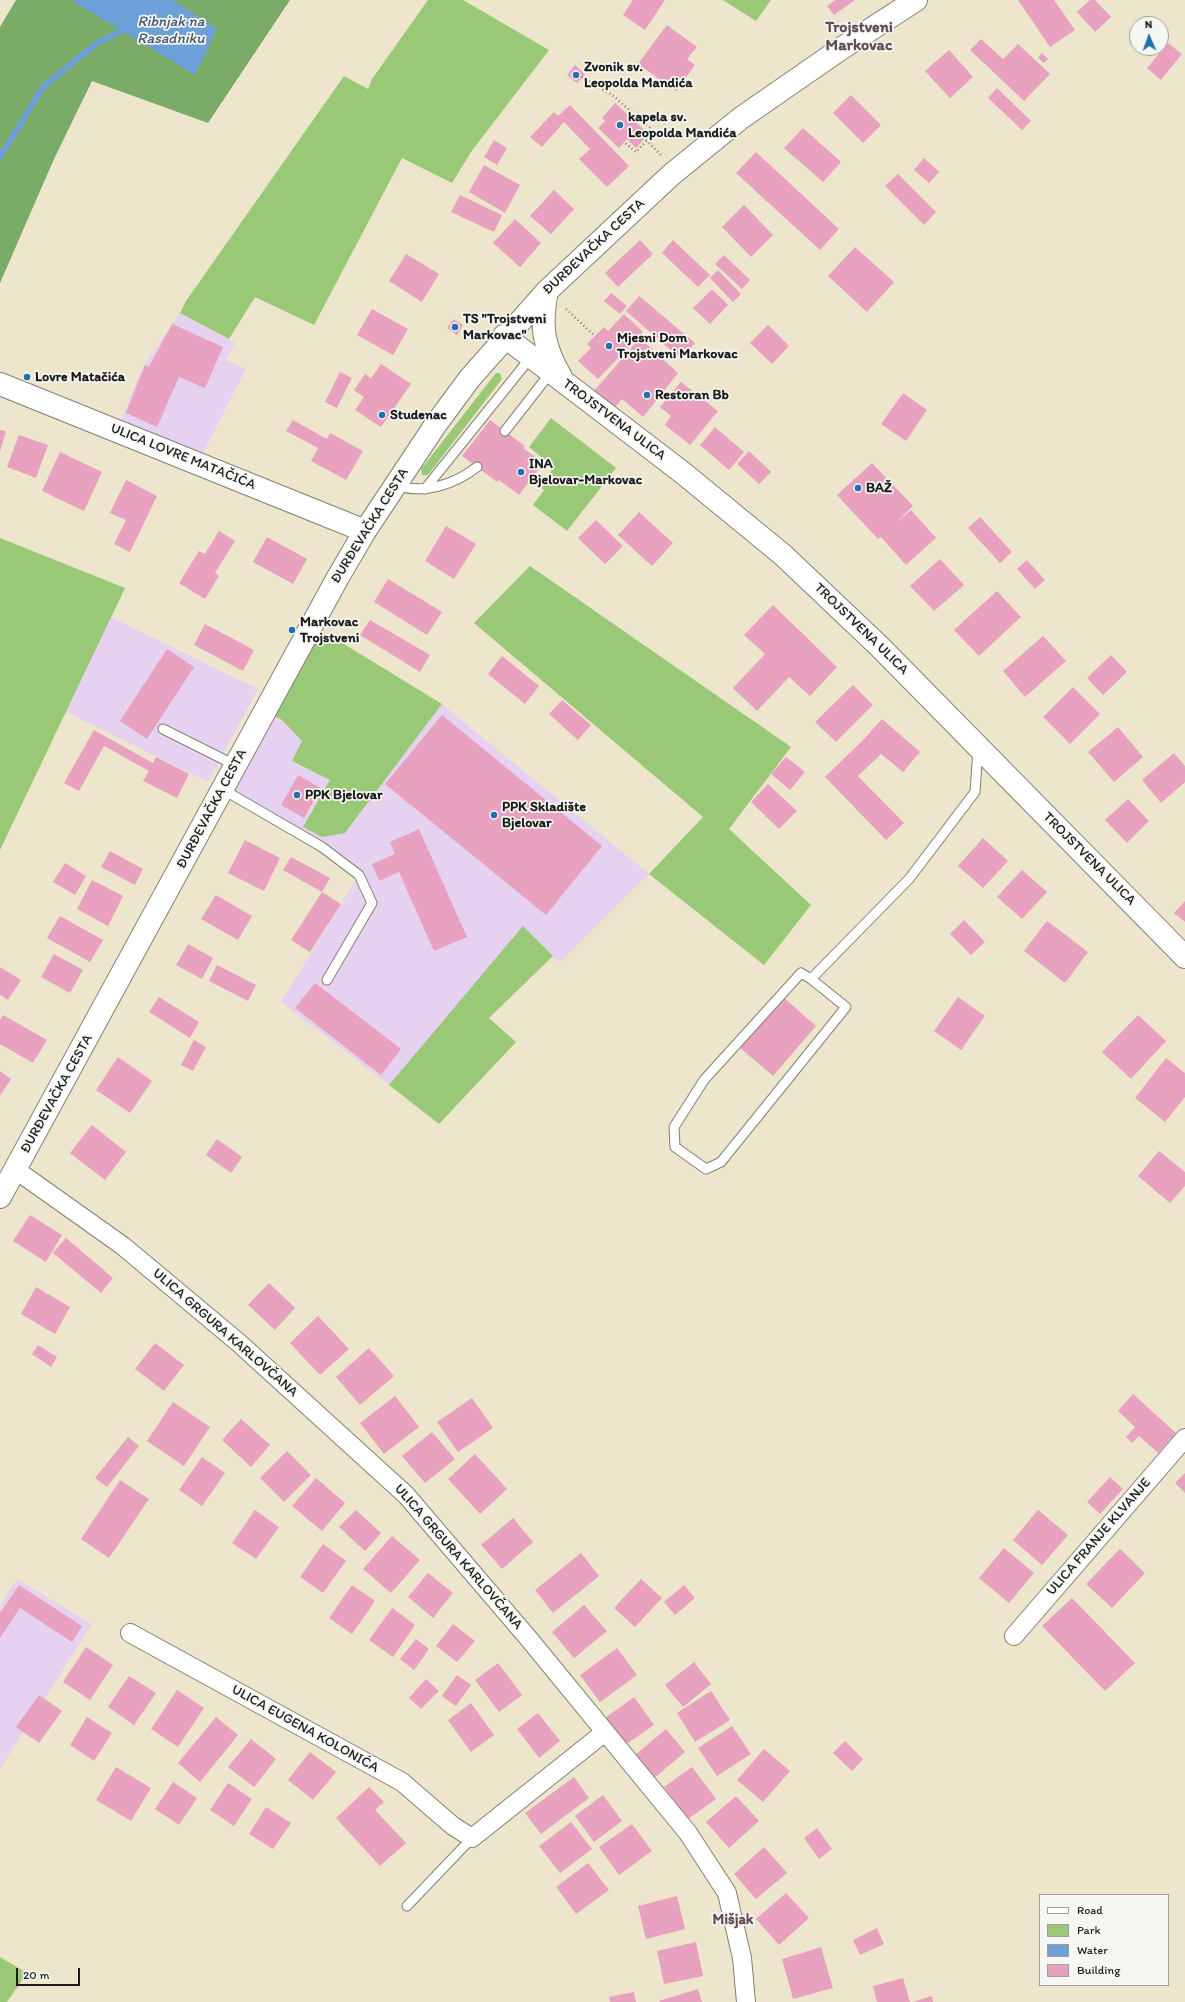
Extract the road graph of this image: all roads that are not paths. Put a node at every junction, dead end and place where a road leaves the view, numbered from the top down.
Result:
1 (916, 0) edge
2 (547, 291) junction
3 (504, 336) junction
4 (531, 357) junction
5 (557, 377) junction
6 (0, 384) edge
7 (505, 431) dead end
8 (477, 467) dead end
9 (395, 484) junction
10 (425, 489) junction
11 (365, 531) junction
12 (163, 730) dead end
13 (978, 746) junction
14 (236, 765) junction
15 (222, 789) junction
16 (1185, 957) edge
17 (811, 979) junction
18 (327, 980) dead end
19 (16, 1170) junction
20 (0, 1197) edge
21 (1185, 1438) edge
22 (130, 1633) dead end
23 (1014, 1636) dead end
24 (605, 1732) junction
25 (472, 1838) junction
26 (407, 1906) dead end
27 (746, 2002) edge

1 - 2 main road, ĐURĐEVAČKA CESTA
2 - 3 main road, ĐURĐEVAČKA CESTA
2 - 5 main road
3 - 4 main road, TROJSTVENA ULICA
3 - 9 main road, ĐURĐEVAČKA CESTA
4 - 5 main road, TROJSTVENA ULICA
4 - 10 lane
5 - 7 lane
5 - 13 main road, TROJSTVENA ULICA
6 - 11 main road, ULICA LOVRE MATAČIĆA
8 - 10 lane
9 - 10 lane
9 - 11 main road, ĐURĐEVAČKA CESTA
11 - 14 main road, ĐURĐEVAČKA CESTA
12 - 14 lane
13 - 16 main road, TROJSTVENA ULICA
13 - 17 lane
14 - 15 main road, ĐURĐEVAČKA CESTA
15 - 18 lane
15 - 19 main road, ĐURĐEVAČKA CESTA
17 - 17 lane
19 - 20 main road, ĐURĐEVAČKA CESTA
19 - 24 street, ULICA GRGURA KARLOVČANA
21 - 23 street, ULICA FRANJE KLVANJE
22 - 25 street, ULICA EUGENA KOLONIĆA
24 - 25 street
24 - 27 street, ULICA GRGURA KARLOVČANA
25 - 26 lane

